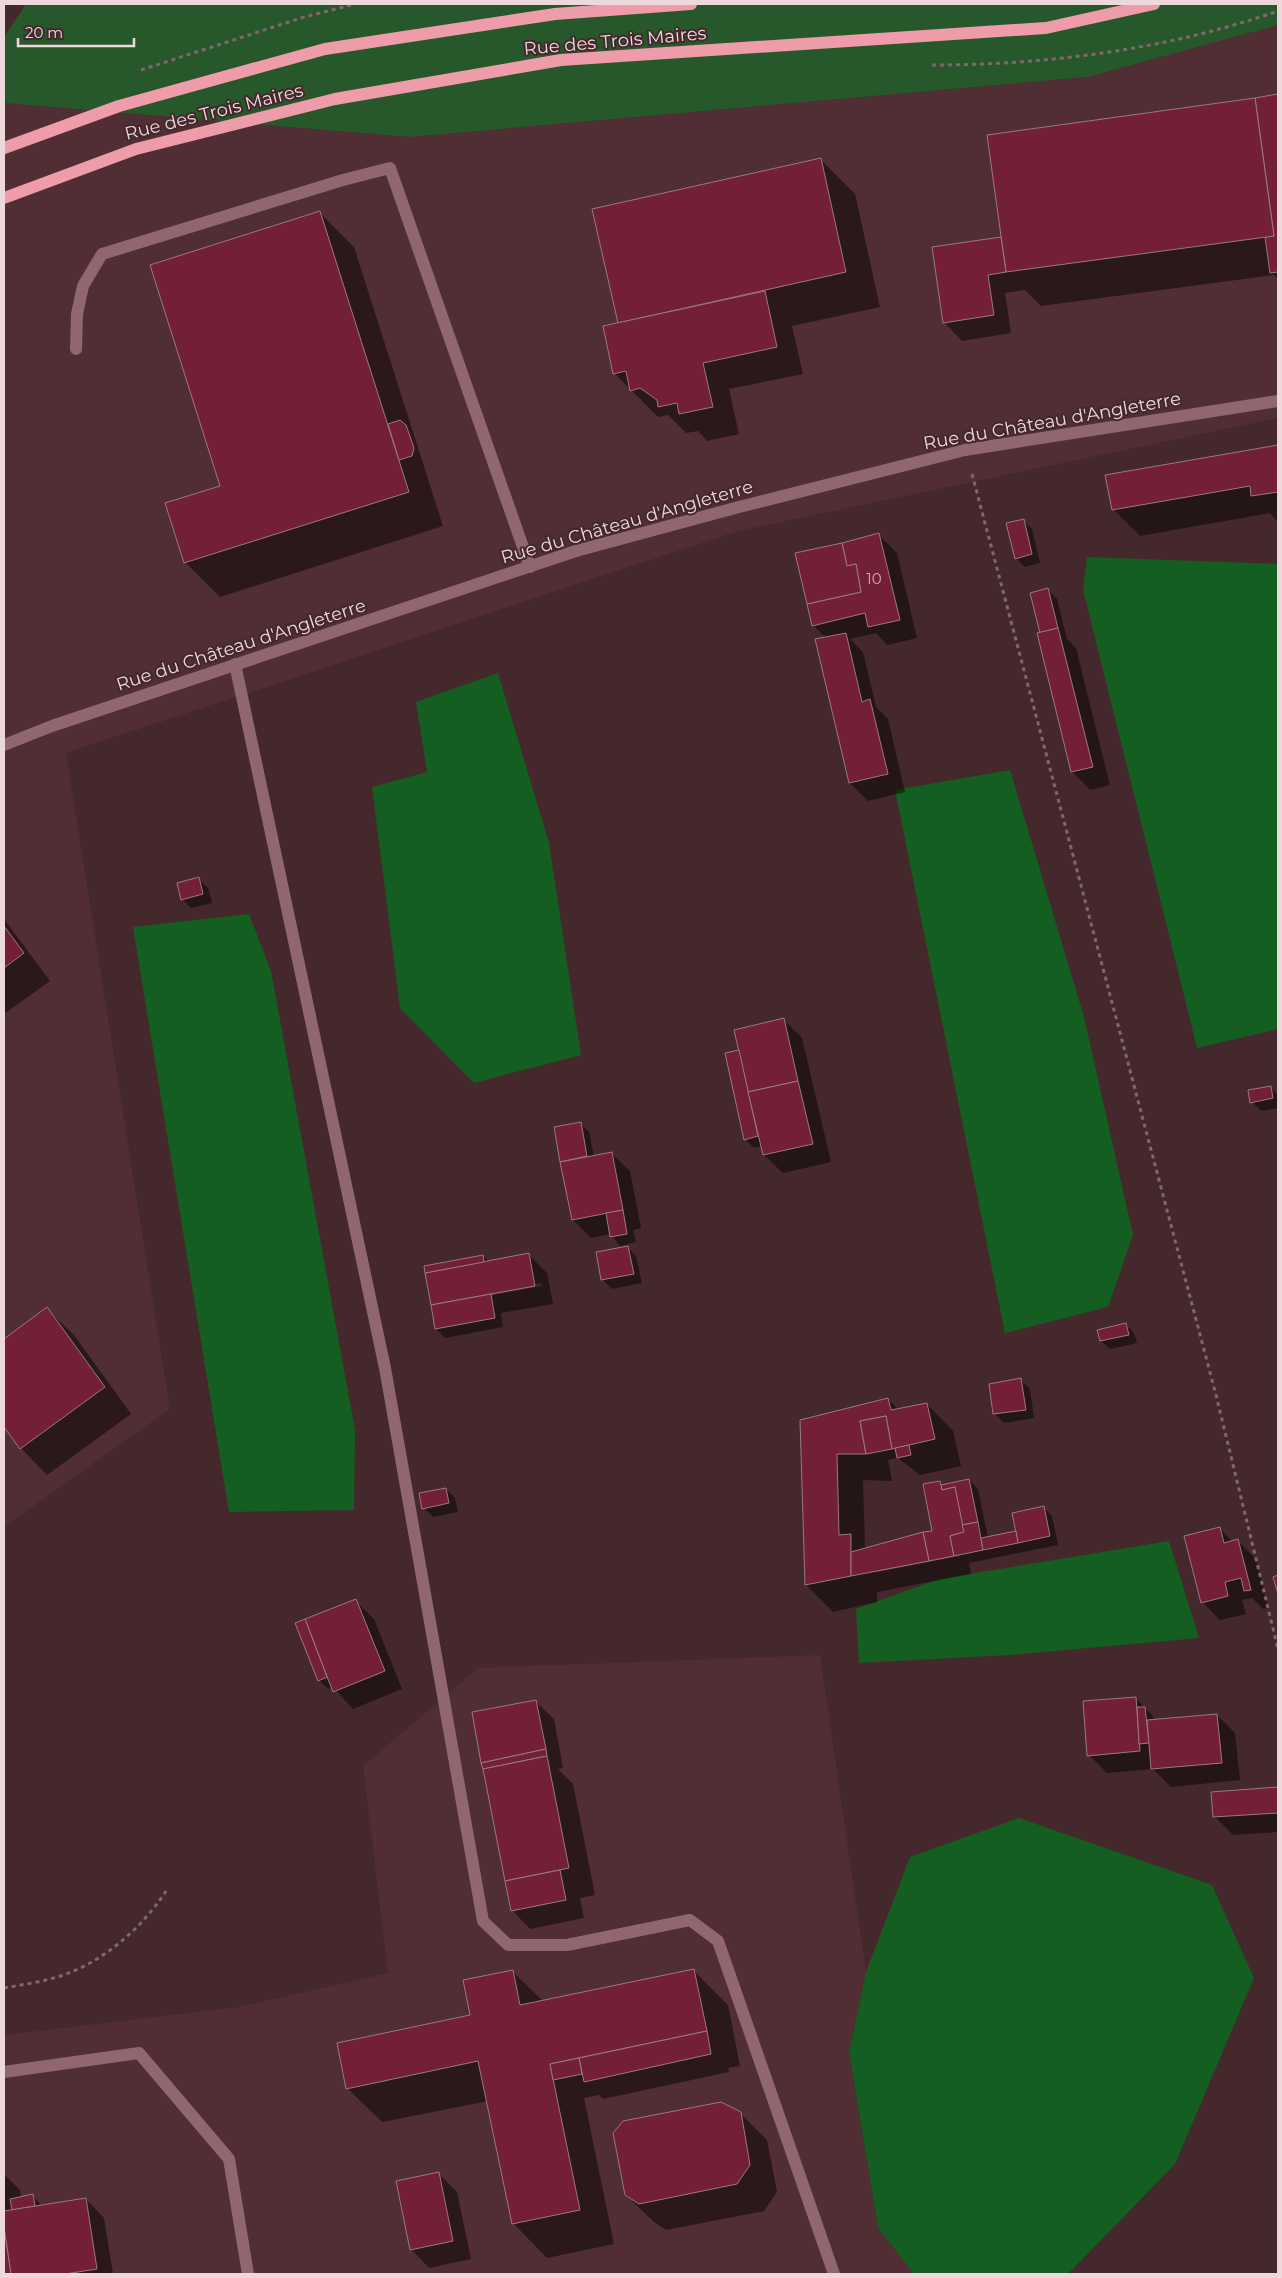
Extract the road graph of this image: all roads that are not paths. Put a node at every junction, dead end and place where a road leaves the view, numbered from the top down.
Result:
1 (691, 4) edge
2 (1154, 4) edge
3 (4, 148) edge
4 (4, 198) edge
5 (76, 349) dead end
6 (1278, 401) edge
7 (530, 567) junction
8 (235, 664) junction
9 (4, 745) edge
10 (4, 2072) edge
11 (248, 2274) edge
12 (834, 2274) edge

1 - 3 main road, Rue des Trois Maires
2 - 4 main road, Rue des Trois Maires
5 - 7 street
6 - 7 street, Rue du Château d'Angleterre
7 - 8 street, Rue du Château d'Angleterre
8 - 9 street, Rue du Château d'Angleterre
8 - 12 street
10 - 11 street

